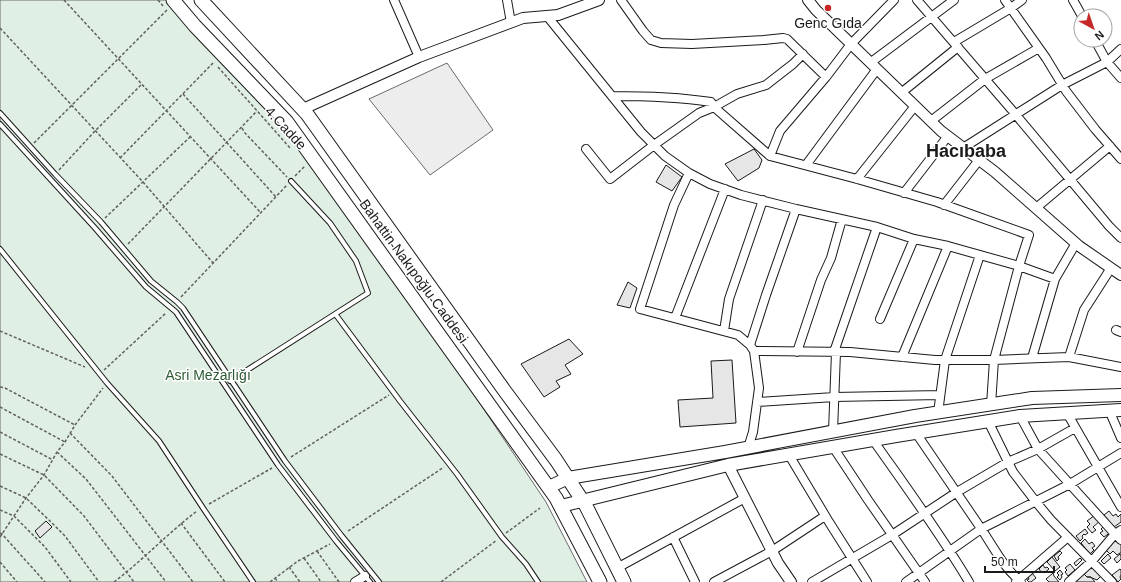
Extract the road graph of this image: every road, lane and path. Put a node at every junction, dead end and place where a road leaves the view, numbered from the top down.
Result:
1 (64, 0) edge
2 (158, 0) edge
3 (201, 0) edge
4 (394, 0) edge
5 (508, 0) edge
6 (599, 0) edge
7 (621, 0) edge
8 (808, 0) edge
9 (894, 0) edge
10 (917, 0) edge
11 (954, 0) edge
12 (1005, 0) edge
13 (1022, 0) edge
14 (170, 5) edge
15 (1011, 8) junction
16 (547, 16) junction
17 (932, 17) junction
18 (511, 23) junction
19 (0, 28) edge
20 (851, 44) junction
21 (956, 45) junction
22 (1039, 48) junction
23 (1099, 48) edge
24 (1121, 49) edge
25 (803, 54) junction
26 (419, 57) junction
27 (119, 59) junction
28 (1107, 62) junction
29 (874, 66) junction
30 (826, 77) junction
31 (1121, 78) edge
32 (985, 79) junction
33 (142, 84) junction
34 (1062, 85) junction
35 (901, 93) junction
36 (183, 94) junction
37 (612, 96) junction
38 (72, 106) junction
39 (915, 106) junction
40 (714, 107) junction
41 (303, 109) junction
42 (166, 110) junction
43 (257, 112) junction
44 (0, 113) edge
45 (1015, 114) junction
46 (931, 121) junction
47 (0, 124) edge
48 (242, 128) junction
49 (95, 131) junction
50 (948, 136) junction
51 (190, 137) junction
52 (227, 143) junction
53 (654, 145) junction
54 (1110, 146) junction
55 (30, 147) junction
56 (586, 148) dead end
57 (964, 148) junction
58 (292, 149) dead end
59 (770, 156) junction
60 (120, 158) junction
61 (211, 159) junction
62 (1121, 159) edge
63 (979, 160) junction
64 (306, 165) dead end
65 (806, 165) junction
66 (689, 173) junction
67 (55, 174) junction
68 (856, 179) junction
69 (1070, 180) junction
70 (291, 181) junction
71 (143, 182) junction
72 (725, 190) junction
73 (904, 193) junction
74 (276, 197) junction
75 (763, 200) junction
76 (944, 205) junction
77 (164, 207) junction
78 (1036, 208) junction
79 (796, 209) junction
80 (261, 212) junction
81 (842, 219) junction
82 (101, 222) junction
83 (877, 227) junction
84 (1121, 238) edge
85 (914, 239) junction
86 (1076, 244) junction
87 (948, 246) junction
88 (0, 249) edge
89 (124, 249) junction
90 (980, 255) junction
91 (213, 263) junction
92 (1019, 266) junction
93 (1110, 268) junction
94 (1121, 275) edge
95 (1055, 279) junction
96 (177, 302) junction
97 (172, 308) junction
98 (336, 315) junction
99 (675, 318) junction
100 (880, 319) dead end
101 (0, 331) edge
102 (724, 331) junction
103 (752, 348) junction
104 (797, 352) junction
105 (835, 352) junction
106 (902, 357) junction
107 (1069, 357) junction
108 (1032, 358) junction
109 (945, 360) junction
110 (994, 360) junction
111 (1121, 367) edge
112 (100, 373) junction
113 (230, 381) junction
114 (107, 383) junction
115 (0, 387) edge
116 (394, 392) junction
117 (940, 395) junction
118 (1121, 395) edge
119 (834, 397) junction
120 (757, 402) junction
121 (991, 405) junction
122 (0, 407) edge
123 (1115, 410) edge
124 (938, 413) junction
125 (1067, 413) junction
126 (1020, 416) junction
127 (988, 421) junction
128 (75, 425) junction
129 (1075, 428) junction
130 (0, 432) edge
131 (833, 432) junction
132 (70, 433) junction
133 (916, 433) junction
134 (1121, 438) edge
135 (873, 440) junction
136 (65, 442) junction
137 (833, 447) junction
138 (748, 448) junction
139 (1038, 449) junction
140 (57, 452) junction
141 (1121, 453) edge
142 (0, 454) edge
143 (789, 455) junction
144 (53, 460) junction
145 (285, 461) junction
146 (1008, 462) junction
147 (449, 463) junction
148 (278, 465) junction
149 (728, 465) junction
150 (1098, 467) junction
151 (44, 475) junction
152 (568, 478) junction
153 (1070, 484) junction
154 (0, 486) edge
155 (549, 487) junction
156 (956, 492) junction
157 (26, 498) junction
158 (745, 498) junction
159 (583, 501) junction
160 (1036, 502) junction
161 (561, 506) junction
162 (1121, 507) edge
163 (203, 508) junction
164 (540, 508) dead end
165 (0, 510) edge
166 (924, 512) junction
167 (14, 516) junction
168 (825, 516) junction
169 (181, 523) junction
170 (981, 529) junction
171 (1, 533) edge
172 (341, 535) junction
173 (892, 535) junction
174 (1119, 535) edge
175 (1068, 536) junction
176 (0, 537) edge
177 (502, 537) junction
178 (673, 537) junction
179 (162, 541) junction
180 (336, 541) junction
181 (317, 551) junction
182 (772, 551) junction
183 (951, 551) junction
184 (146, 555) junction
185 (304, 558) junction
186 (852, 559) junction
187 (1092, 561) junction
188 (0, 562) edge
189 (289, 567) junction
190 (617, 568) junction
191 (126, 572) junction
192 (918, 573) junction
193 (275, 578) junction
194 (367, 579) edge
195 (1018, 581) edge
196 (17, 582) edge
197 (45, 582) edge
198 (70, 582) edge
199 (99, 582) edge
200 (114, 582) edge
201 (134, 582) edge
202 (166, 582) edge
203 (193, 582) edge
204 (225, 582) edge
205 (253, 582) edge
206 (270, 582) edge
207 (278, 582) edge
208 (300, 582) edge
209 (321, 582) edge
210 (338, 582) edge
211 (356, 582) edge
212 (379, 582) edge
213 (441, 582) edge
214 (538, 582) edge
215 (600, 582) edge
216 (624, 582) edge
217 (696, 582) edge
218 (714, 582) edge
219 (791, 582) edge
220 (812, 582) edge
221 (867, 582) edge
222 (906, 582) edge
223 (925, 582) edge
224 (970, 582) edge
225 (1069, 582) edge
226 (1112, 582) edge

1 - 27 path
2 - 14 path
3 - 41 main road, Bahattin Nakıpoğlu Caddesi
4 - 26 street
5 - 18 street
6 - 16 street
7 - 25 street
8 - 20 street
9 - 20 street
10 - 17 street
11 - 17 street
12 - 15 street
13 - 15 street
14 - 27 path
14 - 155 main road, Bahattin Nakıpoğlu Caddesi
15 - 21 street
15 - 22 street
16 - 18 street
16 - 37 street
17 - 21 street
17 - 29 street
18 - 26 street
19 - 38 path
20 - 29 street
20 - 30 street
21 - 32 street
21 - 35 street
22 - 32 street
22 - 34 street
23 - 28 street
24 - 28 street
25 - 30 street
25 - 40 street
26 - 41 street
27 - 33 path
27 - 38 path
28 - 31 street
28 - 34 street
29 - 35 street
29 - 65 street
30 - 59 street
32 - 45 street
32 - 46 street
33 - 42 path
33 - 49 path
34 - 45 street
34 - 54 street
35 - 39 street
36 - 42 path
36 - 43 path, 4.Cadde
36 - 52 path
37 - 40 street
37 - 53 street
38 - 49 path
38 - 55 path
39 - 46 street
39 - 68 street
40 - 53 street
40 - 59 street
41 - 152 main road, Bahattin Nakıpoğlu Caddesi
42 - 51 path
42 - 60 path
43 - 48 path
43 - 58 path, 4.Cadde
44 - 55 lane
45 - 57 street
45 - 69 street
46 - 50 street
47 - 97 lane
48 - 52 path
48 - 70 path
49 - 60 path
49 - 67 path
50 - 57 street
50 - 73 street
51 - 61 path
51 - 71 path
52 - 61 path
52 - 74 path
53 - 56 street
53 - 66 street
54 - 62 street
54 - 69 street
55 - 67 lane
57 - 63 street
59 - 65 street
60 - 71 path
61 - 77 path
61 - 80 path
63 - 76 street
63 - 78 street
64 - 70 path, 4.Cadde
65 - 68 street
66 - 72 street
66 - 99 street
67 - 82 lane
68 - 73 street
69 - 78 street
69 - 84 street
70 - 74 path, 4.Cadde
70 - 98 lane
71 - 77 path
71 - 82 path
72 - 75 street
72 - 99 street
73 - 76 street
74 - 80 path, 4.Cadde
75 - 79 street
75 - 102 street
76 - 92 street
77 - 89 path
77 - 91 path
78 - 86 street
79 - 81 street
79 - 103 street
80 - 91 path, 4.Cadde
81 - 83 street
81 - 104 street
82 - 89 lane
83 - 85 street
83 - 105 street
85 - 87 street
85 - 100 street
86 - 93 street
86 - 95 street
87 - 90 street
87 - 106 street
88 - 112 lane
89 - 96 lane
90 - 92 street
90 - 109 street
91 - 96 path, 4.Cadde
92 - 95 street
92 - 110 street
93 - 94 street
93 - 107 street
95 - 108 street
96 - 113 lane
97 - 112 path
97 - 148 lane
98 - 113 lane
98 - 116 lane
99 - 102 street
101 - 112 path
102 - 103 street
103 - 104 street
103 - 120 street
104 - 105 street
105 - 106 street
105 - 119 street
106 - 109 street
107 - 108 street
107 - 111 street
108 - 110 street
109 - 110 street
109 - 117 street
110 - 121 street
112 - 114 lane
113 - 145 lane
114 - 128 path
114 - 163 lane
115 - 128 path
116 - 145 path
116 - 147 lane
117 - 119 street
117 - 124 street
118 - 121 main road
119 - 120 street
119 - 131 street
120 - 138 street
121 - 124 main road
122 - 136 path
123 - 125 main road
123 - 134 street
124 - 131 main road
125 - 126 main road
125 - 129 street
126 - 127 main road
126 - 139 street
127 - 133 main road
127 - 146 street
128 - 132 path
129 - 139 street
129 - 150 street
130 - 144 path
131 - 138 main road
132 - 136 path
132 - 179 path
133 - 135 main road
133 - 156 street
135 - 137 main road
135 - 166 street
136 - 140 path
137 - 143 main road
137 - 173 street
138 - 152 main road
139 - 146 street
139 - 153 street
140 - 144 path
140 - 184 path
141 - 150 street
142 - 151 path
143 - 149 main road
143 - 168 street
144 - 151 path
145 - 172 lane
146 - 156 street
146 - 160 street
147 - 172 path
147 - 177 lane
148 - 163 path
148 - 180 lane
149 - 158 street
149 - 159 main road
150 - 153 street
150 - 162 street
151 - 157 path
151 - 191 path
152 - 155 main road
152 - 159 main road, Bahattin Nakıpoğlu Caddesi
153 - 160 street
153 - 174 street
154 - 157 path
155 - 161 main road, Bahattin Nakıpoğlu Caddesi
156 - 166 street
156 - 170 street
157 - 167 path
157 - 199 path
158 - 178 street
158 - 182 street
159 - 161 main road
159 - 190 main road, Bahattin Nakıpoğlu Caddesi
160 - 170 street
160 - 175 street
161 - 215 main road, Bahattin Nakıpoğlu Caddesi
163 - 169 path
163 - 205 lane
164 - 177 path
165 - 167 path
166 - 173 street
166 - 183 street
167 - 171 path
167 - 198 path
168 - 182 street
168 - 186 street
169 - 179 path
169 - 204 path
170 - 183 street
170 - 195 street
171 - 176 path
171 - 197 path
172 - 212 lane
173 - 186 street
173 - 192 street
174 - 187 street
175 - 187 street
175 - 195 street
177 - 213 path
177 - 214 lane
178 - 190 street
178 - 217 street
179 - 184 path
179 - 203 path
180 - 181 path
180 - 194 lane
181 - 185 path
181 - 210 path
182 - 218 street
182 - 219 street
183 - 192 street
183 - 224 street
184 - 191 path
184 - 202 path
185 - 189 path
185 - 209 path
186 - 220 street
186 - 221 street
187 - 225 street
187 - 226 street
188 - 196 path
189 - 193 path
189 - 208 path
190 - 216 main road, Bahattin Nakıpoğlu Caddesi
191 - 200 path
191 - 201 path
192 - 222 street
192 - 223 street
193 - 206 path
193 - 207 path
194 - 211 street

